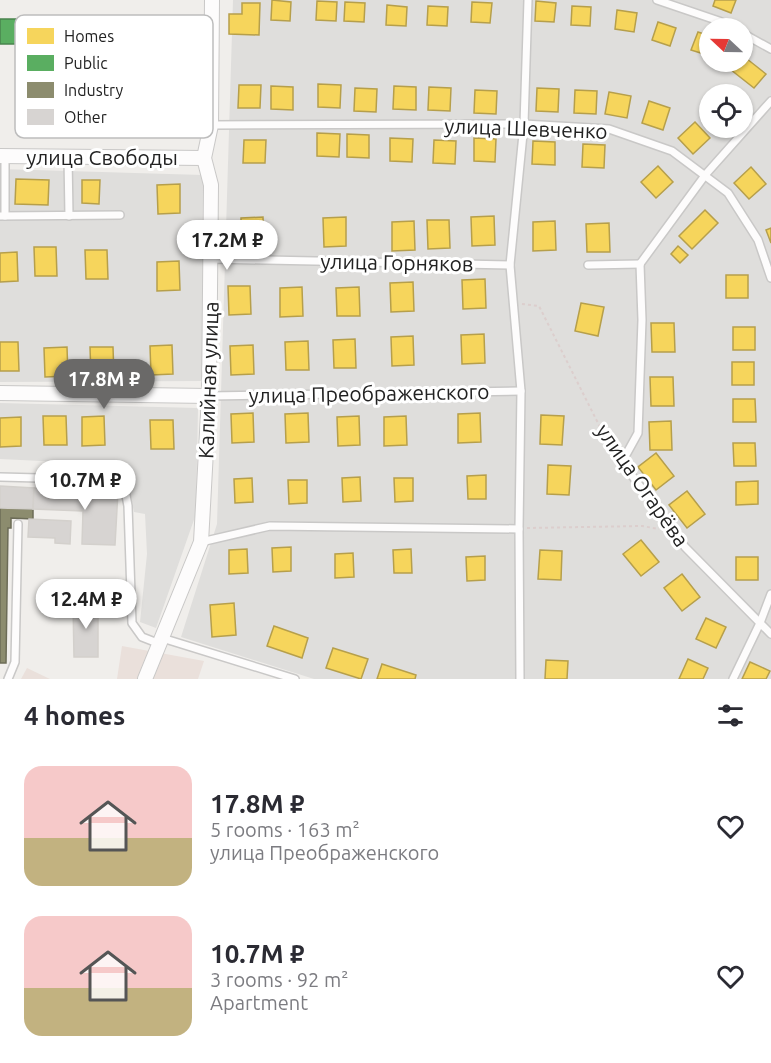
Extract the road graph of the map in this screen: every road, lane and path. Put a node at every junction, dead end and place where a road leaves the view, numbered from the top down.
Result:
1 (212, 0) edge
2 (528, 0) edge
3 (657, 0) edge
4 (212, 15) edge
5 (710, 18) edge
6 (753, 39) edge
7 (771, 49) edge
8 (771, 101) edge
9 (213, 124) edge
10 (524, 124) junction
11 (208, 138) edge
12 (2, 156) edge
13 (68, 157) junction
14 (204, 158) junction
15 (706, 174) junction
16 (120, 215) dead end
17 (3, 216) edge
18 (69, 216) junction
19 (212, 259) junction
20 (510, 264) junction
21 (588, 264) dead end
22 (640, 264) junction
23 (771, 278) edge
24 (513, 302) junction
25 (521, 391) junction
26 (0, 393) edge
27 (209, 396) junction
28 (622, 462) junction
29 (0, 477) edge
30 (18, 524) dead end
31 (519, 529) junction
32 (674, 532) junction
33 (201, 542) junction
34 (771, 594) edge
35 (760, 623) junction
36 (771, 634) edge
37 (161, 641) junction
38 (8, 679) edge
39 (145, 679) edge
40 (295, 679) edge
41 (520, 679) edge
42 (734, 679) edge

1 - 4 street, Калийная улица
2 - 10 lane
3 - 5 lane
6 - 7 lane
8 - 15 lane
9 - 10 lane, улица Шевченко
10 - 15 lane, улица Шевченко
10 - 20 lane
11 - 14 street, Калийная улица
12 - 13 street, улица Свободы
12 - 17 lane
13 - 14 street, улица Свободы
13 - 18 lane
14 - 19 street, Калийная улица
15 - 22 lane
15 - 23 lane, улица Шевченко
16 - 18 lane
17 - 18 lane
19 - 20 lane, улица Горняков
19 - 27 street, Калийная улица
20 - 24 lane
21 - 22 lane
22 - 28 lane
24 - 25 lane
24 - 28 path, улица Огарёва
25 - 27 lane, улица Преображенского
25 - 31 lane
26 - 27 street, улица Преображенского
27 - 33 street, Калийная улица
28 - 32 lane, улица Огарёва
29 - 37 lane
30 - 38 lane
31 - 32 path
31 - 33 lane
31 - 41 lane
32 - 35 lane, улица Огарёва
33 - 37 street, Калийная улица
34 - 35 lane
35 - 36 lane, улица Огарёва
35 - 42 lane
37 - 39 street, Калийная улица
37 - 40 lane

